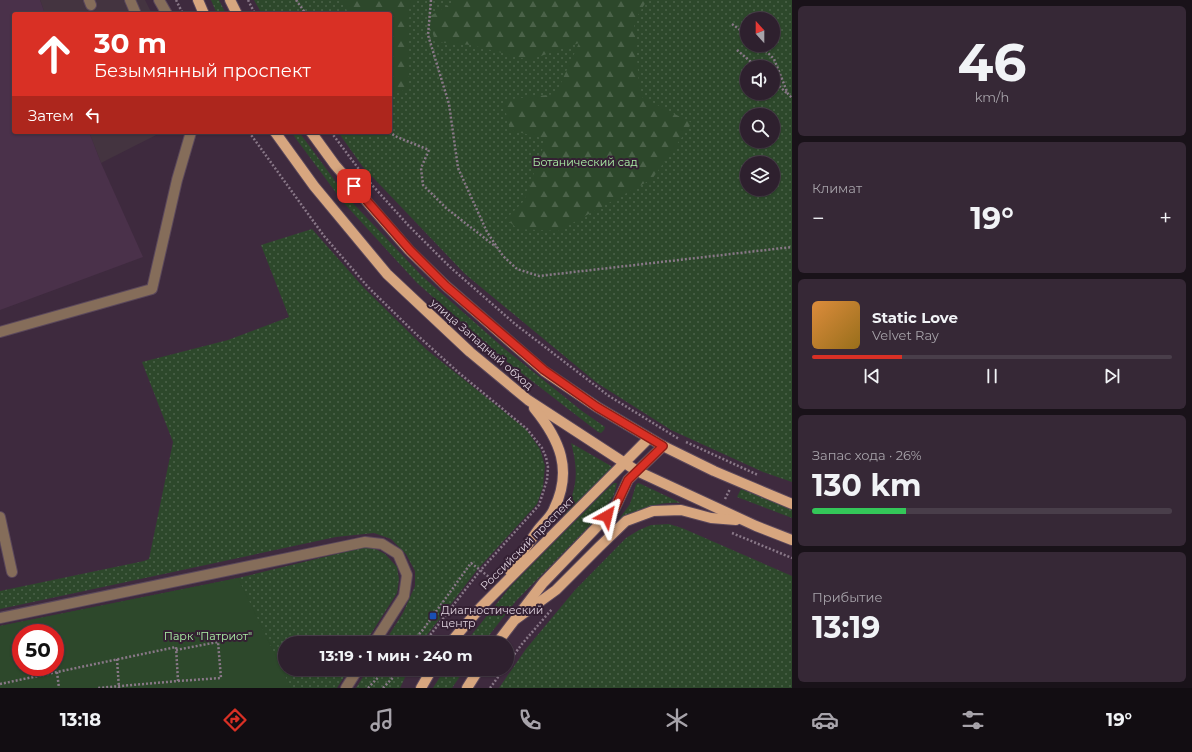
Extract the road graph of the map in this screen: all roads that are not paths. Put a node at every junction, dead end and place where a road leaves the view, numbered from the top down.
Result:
1 (130, 0) edge
2 (159, 0) edge
3 (198, 0) edge
4 (230, 0) edge
5 (135, 12) edge
6 (166, 12) edge
7 (203, 12) edge
8 (236, 12) edge
9 (190, 134) edge
10 (276, 134) edge
11 (313, 134) edge
12 (0, 332) edge
13 (528, 400) junction
14 (649, 438) junction
15 (663, 446) junction
16 (625, 464) junction
17 (638, 471) junction
18 (792, 504) edge
19 (0, 517) edge
20 (747, 522) junction
21 (2, 534) edge
22 (792, 540) edge
23 (12, 572) dead end
24 (501, 586) junction
25 (0, 618) edge
26 (516, 619) junction
27 (378, 636) edge
28 (456, 636) edge
29 (503, 636) edge
30 (354, 676) edge
31 (428, 676) edge
32 (475, 676) edge
33 (346, 688) edge
34 (421, 688) edge
35 (467, 688) edge

1 - 5 street
2 - 6 street
3 - 7 main road
4 - 8 main road
9 - 12 street
10 - 13 main road, улица Западный обход
11 - 14 main road, улица Западный обход
13 - 16 main road, улица Западный обход
13 - 24 main road
14 - 15 main road, улица Западный обход
14 - 16 main road, Российский проспект
15 - 17 main road
15 - 18 main road, улица Западный обход
16 - 17 main road, улица Западный обход
16 - 24 main road, Российский проспект
17 - 20 main road, улица Западный обход
17 - 26 main road
19 - 21 street
20 - 22 main road, улица Западный обход
20 - 26 main road
21 - 23 street
24 - 28 main road, Российский проспект
25 - 27 street
26 - 29 main road
30 - 33 street
31 - 34 main road
32 - 35 main road

